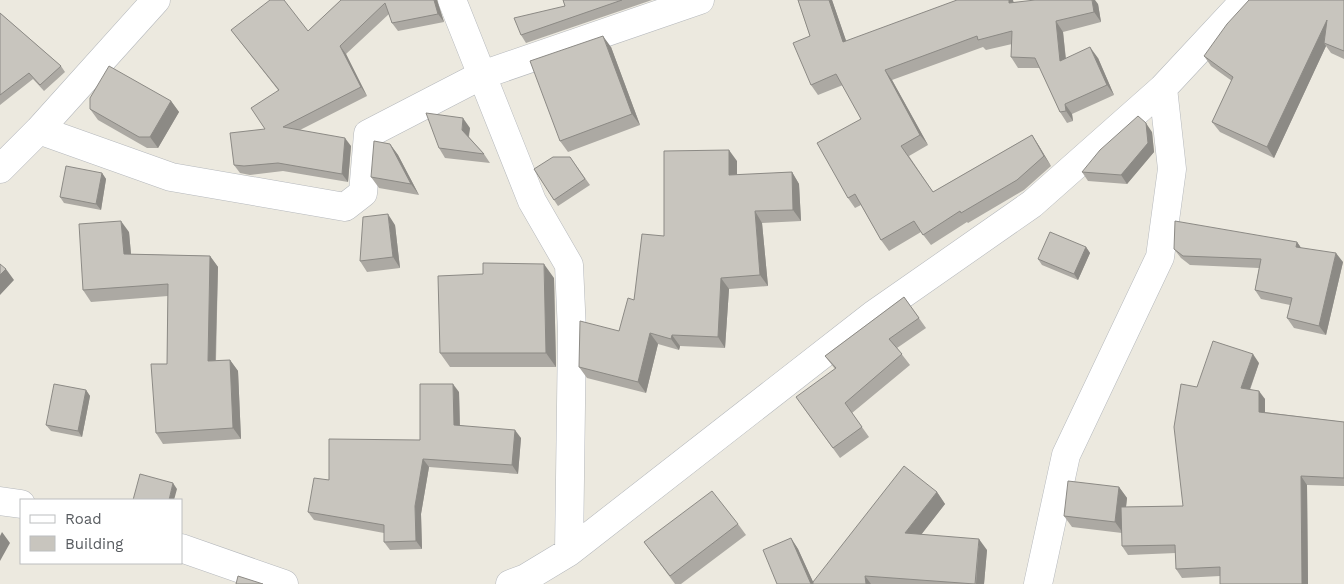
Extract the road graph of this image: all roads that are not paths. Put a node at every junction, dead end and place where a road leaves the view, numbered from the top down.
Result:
1 (156, 0) edge
2 (452, 0) edge
3 (700, 0) edge
4 (1245, 0) edge
5 (482, 75) junction
6 (1163, 88) junction
7 (39, 130) junction
8 (0, 169) edge
9 (0, 500) edge
10 (20, 504) edge
11 (182, 548) edge
12 (568, 552) junction
13 (284, 584) edge
14 (510, 584) edge
15 (1038, 584) edge

1 - 7 street
2 - 5 street
3 - 5 street
4 - 6 street
5 - 7 street
5 - 12 street
6 - 12 street
6 - 15 street
7 - 8 street
9 - 10 street
11 - 13 street
12 - 14 street

